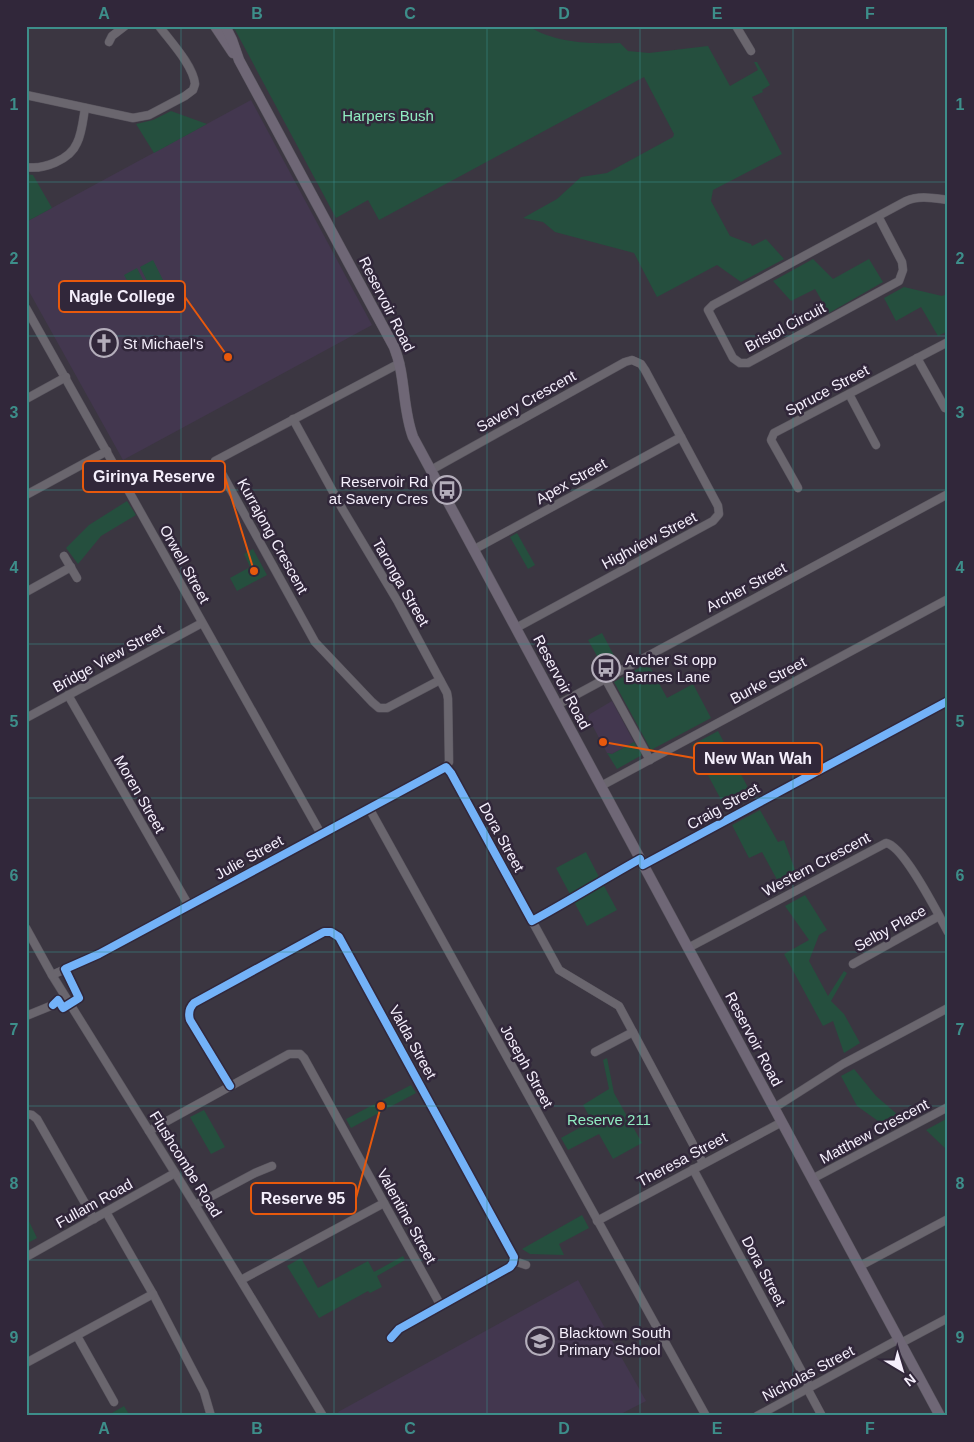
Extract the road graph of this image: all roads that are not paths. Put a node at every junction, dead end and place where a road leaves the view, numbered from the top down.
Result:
1 (125, 26) edge
2 (159, 26) edge
3 (215, 26) edge
4 (224, 26) edge
5 (736, 26) edge
6 (109, 42) dead end
7 (751, 52) dead end
8 (239, 60) junction
9 (26, 95) edge
10 (85, 108) junction
11 (26, 167) edge
12 (948, 200) edge
13 (878, 216) junction
14 (26, 308) edge
15 (948, 342) edge
16 (918, 358) junction
17 (636, 361) joint
18 (400, 363) junction
19 (66, 377) junction
20 (849, 394) junction
21 (26, 399) edge
22 (945, 408) dead end
23 (293, 419) junction
24 (681, 436) junction
25 (876, 445) dead end
26 (107, 451) junction
27 (431, 470) junction
28 (798, 488) dead end
29 (948, 494) edge
30 (26, 495) edge
31 (473, 550) junction
32 (64, 556) dead end
33 (71, 567) junction
34 (77, 578) dead end
35 (26, 592) edge
36 (948, 599) edge
37 (202, 623) junction
38 (516, 628) junction
39 (605, 678) junction
40 (440, 680) junction
41 (68, 695) junction
42 (948, 701) edge
43 (557, 705) junction
44 (26, 718) edge
45 (650, 760) junction
46 (446, 767) junction
47 (601, 786) junction
48 (369, 808) junction
49 (320, 834) junction
50 (644, 866) junction
51 (189, 906) junction
52 (940, 916) junction
53 (26, 928) edge
54 (948, 932) edge
55 (688, 948) junction
56 (854, 964) dead end
57 (52, 975) junction
58 (61, 989) junction
59 (69, 1001) junction
60 (53, 1005) junction
61 (948, 1008) edge
62 (26, 1016) edge
63 (633, 1032) junction
64 (595, 1052) dead end
65 (230, 1086) junction
66 (948, 1107) edge
67 (774, 1108) junction
68 (30, 1115) edge
69 (782, 1122) junction
70 (149, 1131) junction
71 (703, 1163) junction
72 (272, 1166) dead end
73 (693, 1169) junction
74 (175, 1173) junction
75 (812, 1179) junction
76 (384, 1203) junction
77 (195, 1205) junction
78 (106, 1212) junction
79 (948, 1218) edge
80 (94, 1219) junction
81 (597, 1221) junction
82 (26, 1257) edge
83 (514, 1261) junction
84 (526, 1266) dead end
85 (860, 1266) junction
86 (241, 1280) junction
87 (153, 1294) junction
88 (441, 1306) junction
89 (948, 1318) edge
90 (77, 1336) junction
91 (391, 1338) dead end
92 (900, 1341) junction
93 (26, 1363) edge
94 (809, 1388) junction
95 (114, 1402) dead end
96 (948, 1413) edge
97 (211, 1416) edge
98 (322, 1416) edge
99 (706, 1416) edge
100 (757, 1416) edge
101 (822, 1416) edge
102 (942, 1416) edge

1 - 6 street
2 - 10 street
3 - 8 main road, Reservoir Road
4 - 8 main road, Reservoir Road
5 - 7 street
8 - 18 main road, Reservoir Road
9 - 10 street
10 - 11 street
12 - 13 street, Bristol Circuit
13 - 13 street, Bristol Circuit
14 - 19 street, Orwell Street
15 - 16 street, Spruce Street
16 - 20 street, Spruce Street
16 - 22 street
17 - 24 street, Highview Street
17 - 27 street, Savery Crescent
18 - 23 street, Kurrajong Crescent
18 - 27 main road, Reservoir Road
19 - 21 street
19 - 26 street, Orwell Street
20 - 25 street
20 - 28 street, Spruce Street
23 - 40 street, Taronga Street
23 - 40 street, Kurrajong Crescent
24 - 31 street, Apex Street
24 - 38 street, Highview Street
26 - 30 street
26 - 37 street, Orwell Street
27 - 31 main road, Reservoir Road
29 - 39 street, Archer Street
31 - 38 main road, Reservoir Road
32 - 33 street
33 - 34 street
33 - 35 street
36 - 45 street, Burke Street
37 - 41 street, Bridge View Street
37 - 49 street, Orwell Street
38 - 43 main road, Reservoir Road
39 - 43 street, Archer Street
39 - 45 street
40 - 46 street, Taronga Street
41 - 44 street, Bridge View Street
41 - 51 street, Moren Street
42 - 50 street, Craig Street
43 - 47 main road, Reservoir Road
45 - 47 street, Burke Street
46 - 48 street, Julie Street
46 - 63 street, Dora Street
47 - 50 main road, Reservoir Road
48 - 49 street, Julie Street
48 - 81 street, Joseph Street
49 - 51 street, Julie Street
50 - 55 main road, Reservoir Road
51 - 57 street, Julie Street
52 - 54 street, Western Crescent
52 - 55 street, Western Crescent
52 - 56 street, Selby Place
53 - 57 street, Flushcombe Road
55 - 67 main road, Reservoir Road
57 - 58 street, Flushcombe Road
58 - 59 street, Flushcombe Road
58 - 60 street
59 - 60 street
59 - 70 street, Flushcombe Road
60 - 62 street
61 - 67 street
63 - 64 street
63 - 71 street, Dora Street
65 - 70 street, Valentine Street
65 - 76 street, Valentine Street
65 - 83 street, Valda Street
66 - 75 street, Matthew Crescent
67 - 69 main road, Reservoir Road
68 - 80 street
69 - 71 street, Theresa Street
69 - 75 main road, Reservoir Road
70 - 74 street, Flushcombe Road
71 - 73 street, Theresa Street
72 - 77 street
73 - 81 street, Theresa Street
73 - 94 street, Dora Street
74 - 77 street, Flushcombe Road
74 - 78 street, Fullam Road
75 - 85 main road, Reservoir Road
76 - 86 street
76 - 88 street, Valentine Street
77 - 86 street, Flushcombe Road
78 - 80 street, Fullam Road
78 - 87 street
79 - 85 street
80 - 82 street, Fullam Road
81 - 99 street, Joseph Street
83 - 84 street
83 - 88 street
85 - 92 main road, Reservoir Road
86 - 98 street, Flushcombe Road
87 - 90 street
87 - 97 street
88 - 91 street
89 - 92 street, Nicholas Street
90 - 93 street
90 - 95 street
92 - 94 street, Nicholas Street
92 - 102 main road, Reservoir Road
94 - 100 street, Nicholas Street
94 - 101 street, Dora Street
96 - 102 street

